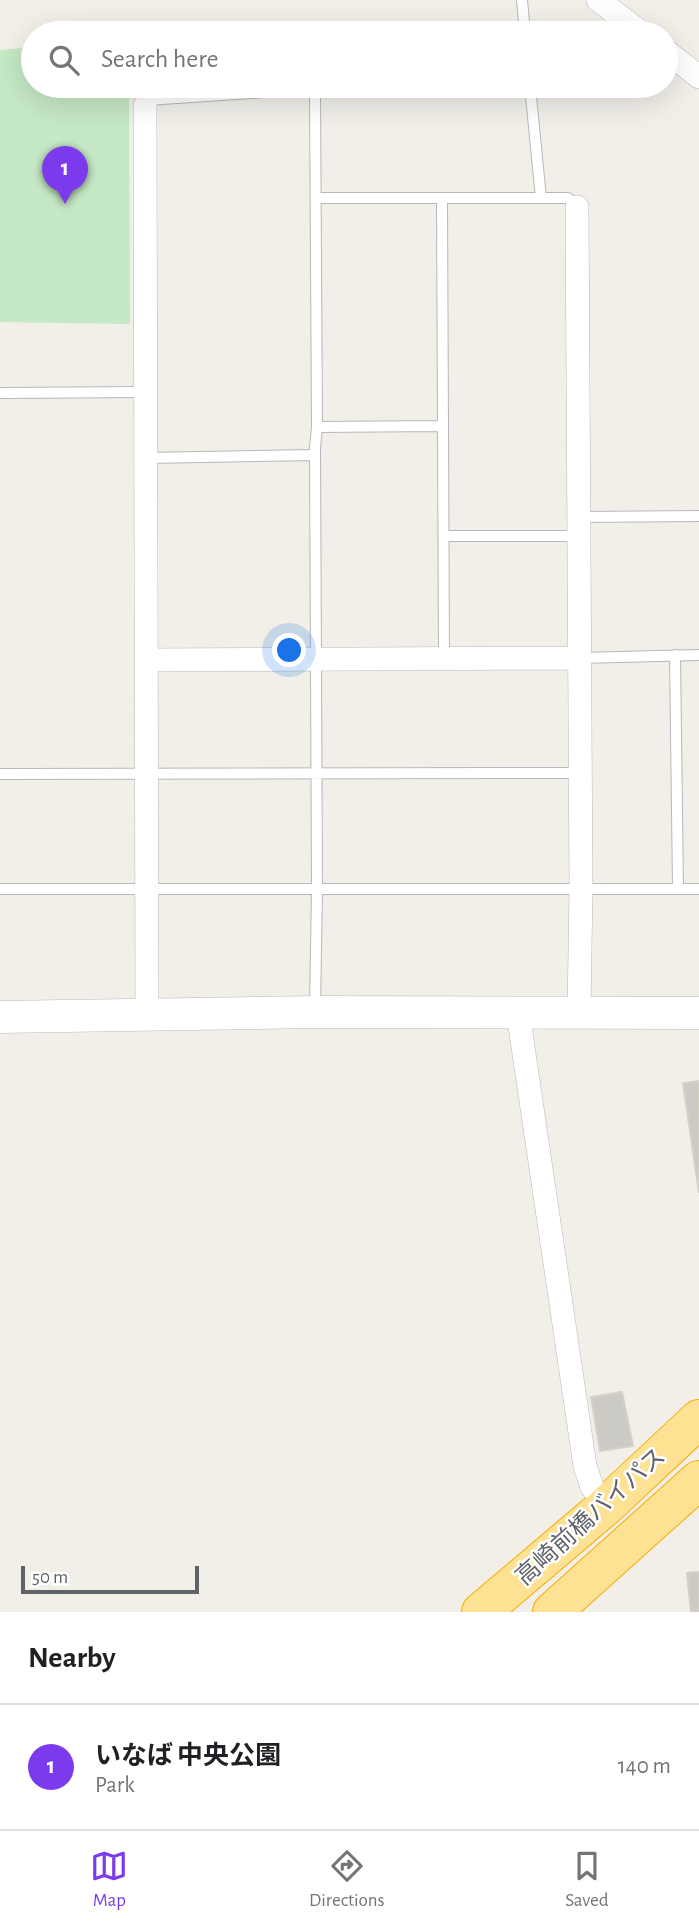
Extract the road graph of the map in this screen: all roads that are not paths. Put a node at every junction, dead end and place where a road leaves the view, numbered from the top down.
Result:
1 (522, 0) edge
2 (598, 0) edge
3 (524, 21) edge
4 (626, 21) edge
5 (678, 60) edge
6 (699, 77) edge
7 (177, 98) edge
8 (315, 98) edge
9 (531, 98) edge
10 (145, 106) joint
11 (316, 198) junction
12 (442, 198) junction
13 (541, 198) junction
14 (578, 207) joint
15 (145, 392) junction
16 (0, 393) edge
17 (442, 426) junction
18 (317, 427) junction
19 (315, 455) junction
20 (145, 458) junction
21 (699, 516) edge
22 (580, 526) junction
23 (444, 536) junction
24 (676, 655) junction
25 (699, 655) edge
26 (444, 657) junction
27 (316, 658) junction
28 (579, 658) junction
29 (146, 660) junction
30 (316, 773) junction
31 (580, 773) junction
32 (0, 774) edge
33 (147, 774) junction
34 (678, 888) junction
35 (699, 888) edge
36 (0, 889) edge
37 (147, 889) junction
38 (317, 889) junction
39 (581, 890) junction
40 (315, 1012) junction
41 (579, 1012) junction
42 (519, 1013) junction
43 (699, 1013) edge
44 (0, 1017) edge
45 (147, 1017) junction
46 (699, 1419) edge
47 (699, 1480) edge
48 (606, 1506) junction
49 (481, 1612) edge
50 (552, 1612) edge

1 - 3 lane
2 - 4 street
5 - 6 street
7 - 10 lane
8 - 11 lane
9 - 13 lane
10 - 15 street
11 - 12 lane
11 - 18 lane
12 - 13 lane
12 - 17 lane
13 - 14 lane
14 - 22 street
15 - 16 lane
15 - 20 street
17 - 18 lane
17 - 23 lane
18 - 19 lane
19 - 20 lane
19 - 27 lane
20 - 29 street
21 - 22 lane
22 - 23 lane
22 - 28 street
23 - 26 lane
24 - 25 lane
24 - 28 lane
24 - 34 lane
26 - 27 street
26 - 28 street
27 - 29 street
27 - 30 lane
28 - 31 street
29 - 33 street
30 - 31 lane
30 - 33 lane
30 - 38 lane
31 - 39 street
32 - 33 lane
33 - 37 street
34 - 35 lane
34 - 39 lane
36 - 37 lane
37 - 38 lane
37 - 45 street
38 - 39 lane
38 - 40 lane
39 - 41 street
40 - 42 street
40 - 45 street
41 - 42 street
41 - 43 street
42 - 48 street
44 - 45 street
46 - 48 highway, 高崎前橋バイパス
47 - 50 highway, 高崎前橋バイパス
48 - 49 highway, 高崎前橋バイパス

